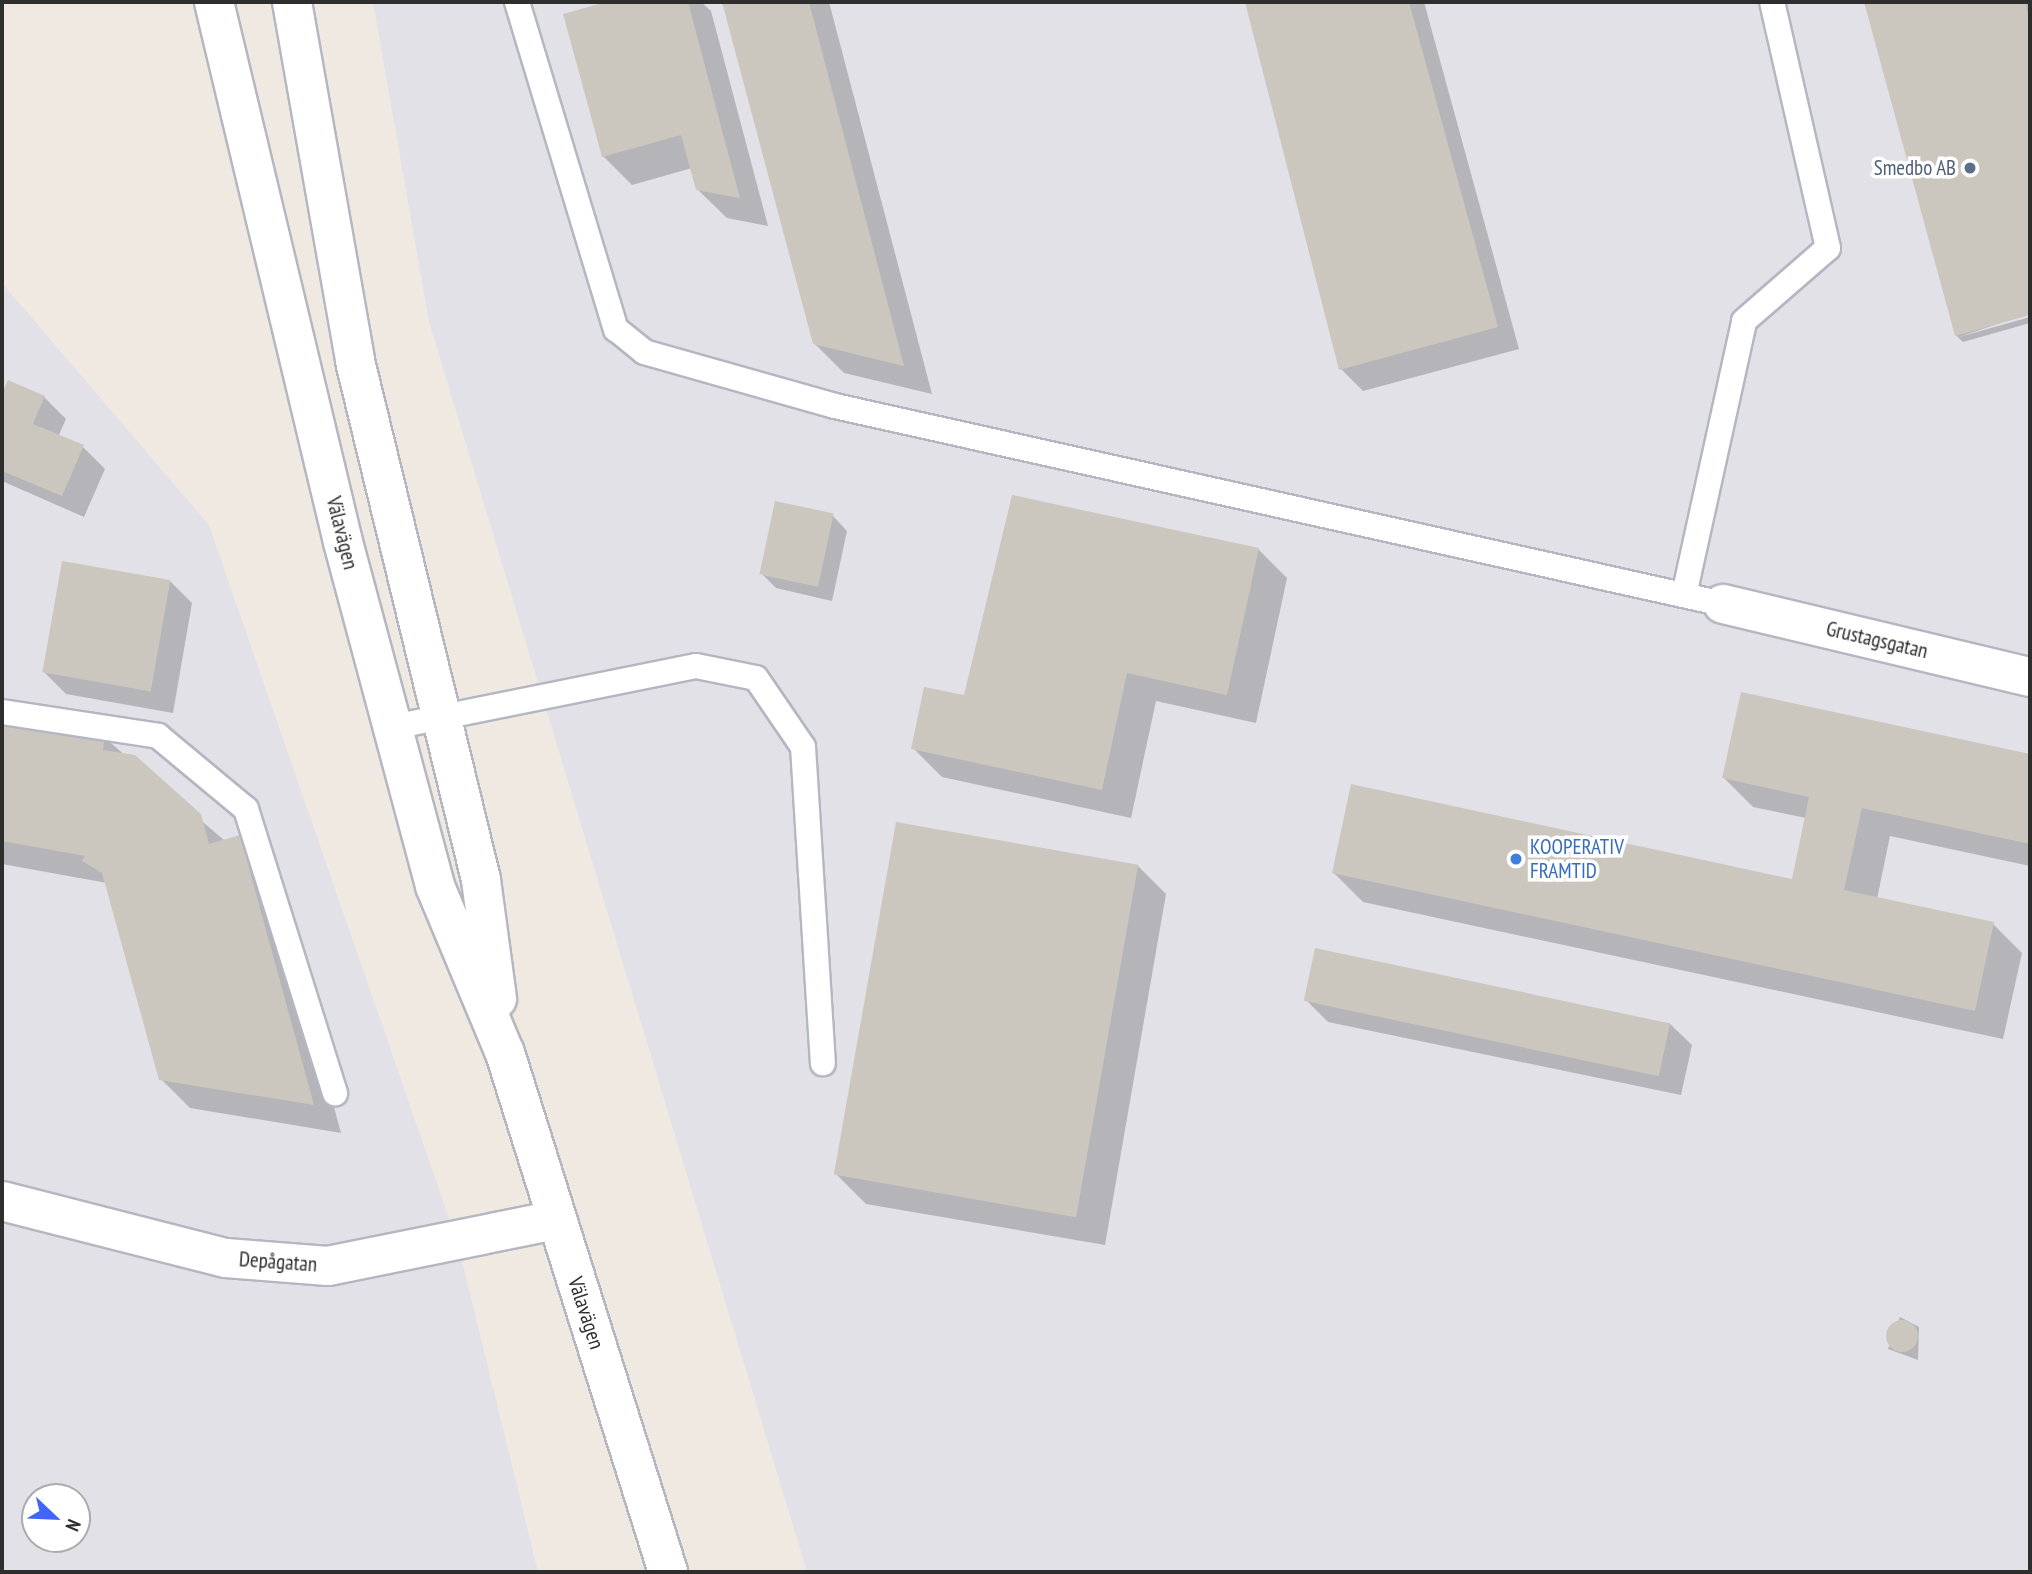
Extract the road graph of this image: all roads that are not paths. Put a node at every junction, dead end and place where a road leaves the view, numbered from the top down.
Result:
1 (214, 2) edge
2 (292, 2) edge
3 (517, 2) edge
4 (1772, 2) edge
5 (1684, 595) junction
6 (1723, 604) joint
7 (2030, 677) edge
8 (2, 712) edge
9 (440, 717) junction
10 (393, 727) junction
11 (505, 1053) junction
12 (823, 1063) dead end
13 (335, 1093) dead end
14 (2, 1201) edge
15 (556, 1220) junction
16 (668, 1572) edge

1 - 10 main road, Välavägen
2 - 9 main road, Välavägen
3 - 5 lane
4 - 5 lane
5 - 6 lane
6 - 7 main road, Grustagsgatan
8 - 13 lane
9 - 10 lane
9 - 11 main road, Välavägen
9 - 12 lane
10 - 11 main road, Välavägen
11 - 15 main road, Välavägen
14 - 15 main road, Depågatan
15 - 16 main road, Välavägen

